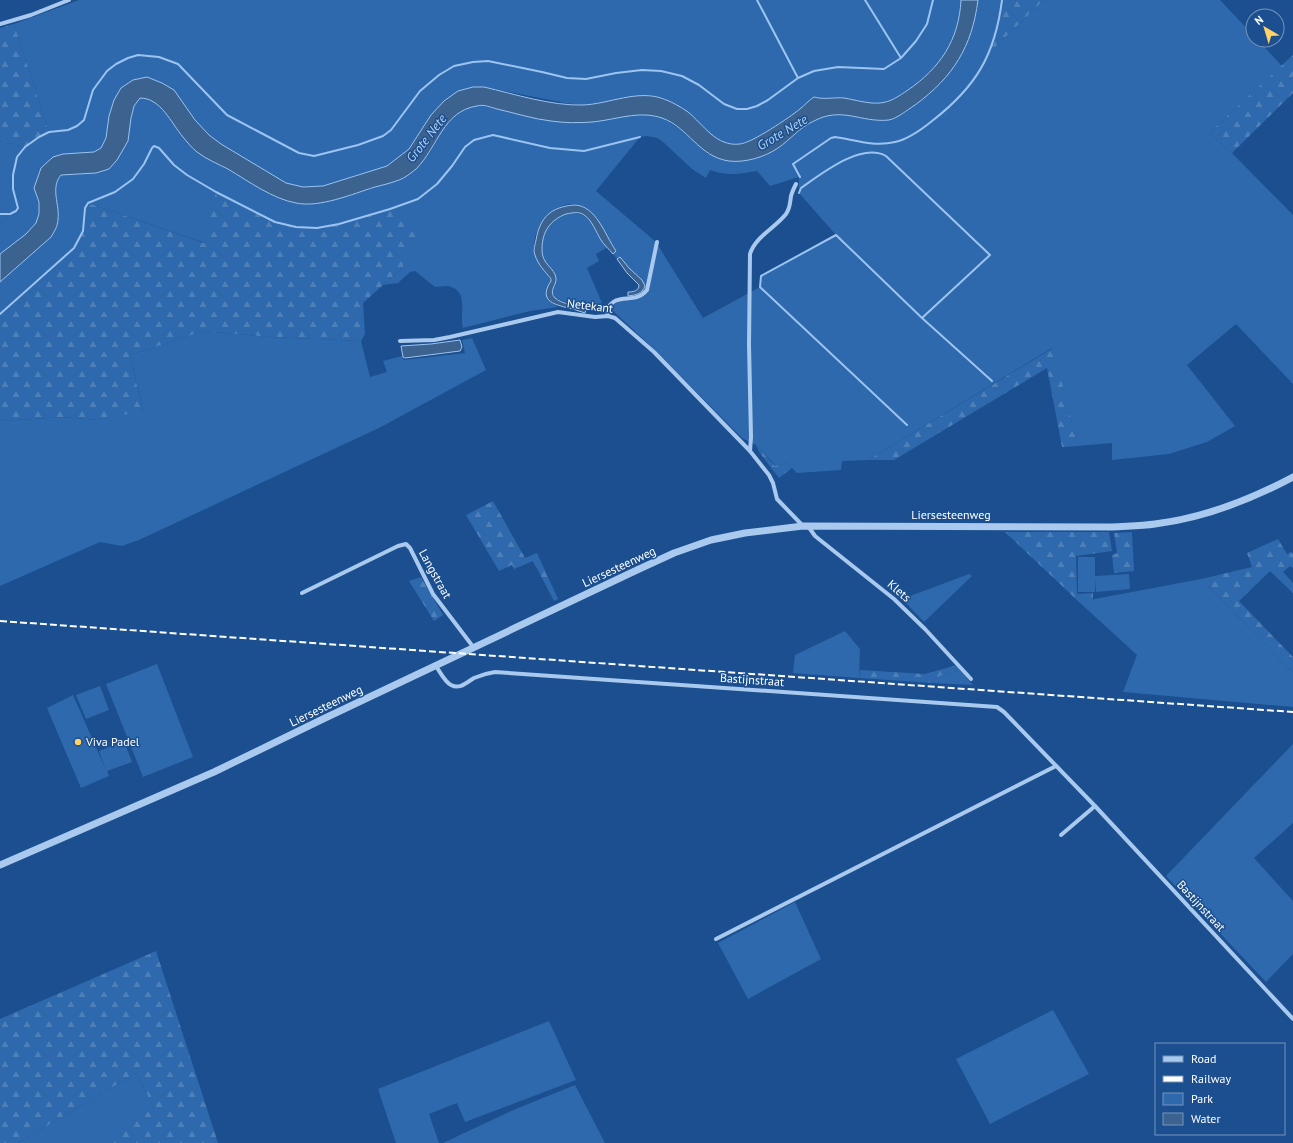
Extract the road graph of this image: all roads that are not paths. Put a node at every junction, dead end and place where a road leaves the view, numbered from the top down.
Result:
1 (69, 0) edge
2 (0, 24) edge
3 (796, 184) dead end
4 (657, 242) dead end
5 (608, 316) junction
6 (400, 341) dead end
7 (750, 451) junction
8 (1293, 477) edge
9 (805, 526) junction
10 (302, 593) dead end
11 (474, 648) junction
12 (436, 666) junction
13 (971, 679) dead end
14 (1056, 766) junction
15 (1095, 806) junction
16 (1061, 835) dead end
17 (0, 865) edge
18 (716, 939) dead end
19 (1293, 1019) edge

1 - 2 street
3 - 7 street
4 - 5 street
5 - 6 street, Netekant
5 - 7 street, Netekant
7 - 9 street, Netekant
8 - 9 street, Liersesteenweg
9 - 11 street, Liersesteenweg
9 - 13 street, Klets
10 - 11 street, Langstraat
11 - 12 street, Liersesteenweg
12 - 14 street, Bastijnstraat
12 - 17 street, Liersesteenweg
14 - 15 street, Bastijnstraat
14 - 18 street
15 - 16 street
15 - 19 street, Bastijnstraat

